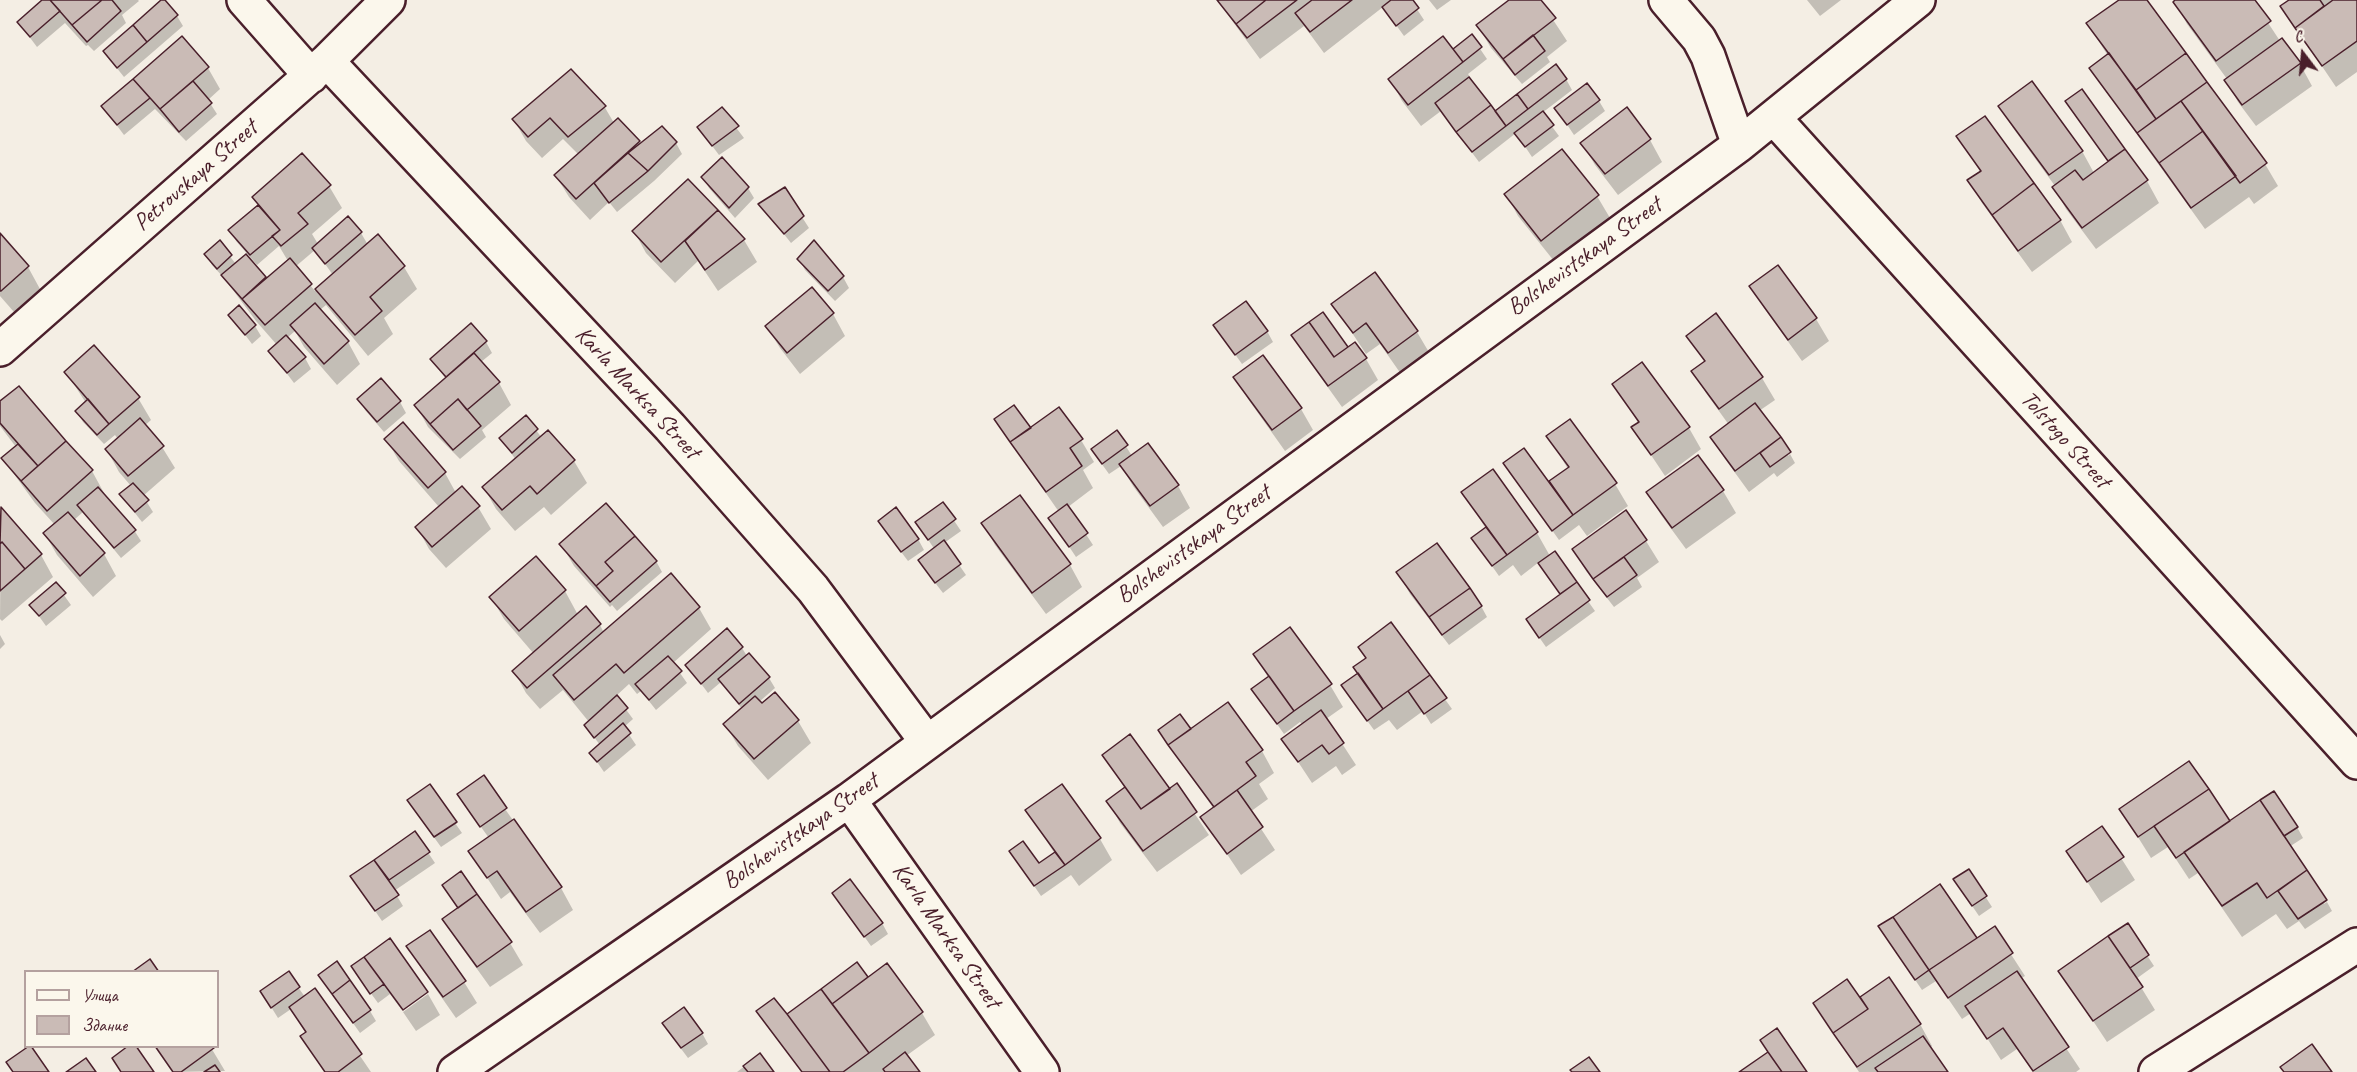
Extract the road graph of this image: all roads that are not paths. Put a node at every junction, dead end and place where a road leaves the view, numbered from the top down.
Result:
1 (244, 0) edge
2 (388, 0) edge
3 (1666, 0) edge
4 (1918, 0) edge
5 (319, 68) junction
6 (1774, 118) junction
7 (1739, 145) junction
8 (0, 349) edge
9 (927, 742) junction
10 (2357, 762) edge
11 (849, 800) junction
12 (2357, 945) edge
13 (455, 1072) edge
14 (1042, 1072) edge
15 (2156, 1072) edge

1 - 5 street, Karla Marksa Street
2 - 5 street, Petrovskaya Street
3 - 7 street
4 - 6 street, Bolshevistskaya Street
5 - 8 street, Petrovskaya Street
5 - 9 street, Karla Marksa Street
6 - 7 street, Bolshevistskaya Street
6 - 10 street, Tolstogo Street
7 - 9 street, Bolshevistskaya Street
9 - 11 street, Bolshevistskaya Street
11 - 13 street, Bolshevistskaya Street
11 - 14 street, Karla Marksa Street
12 - 15 street

